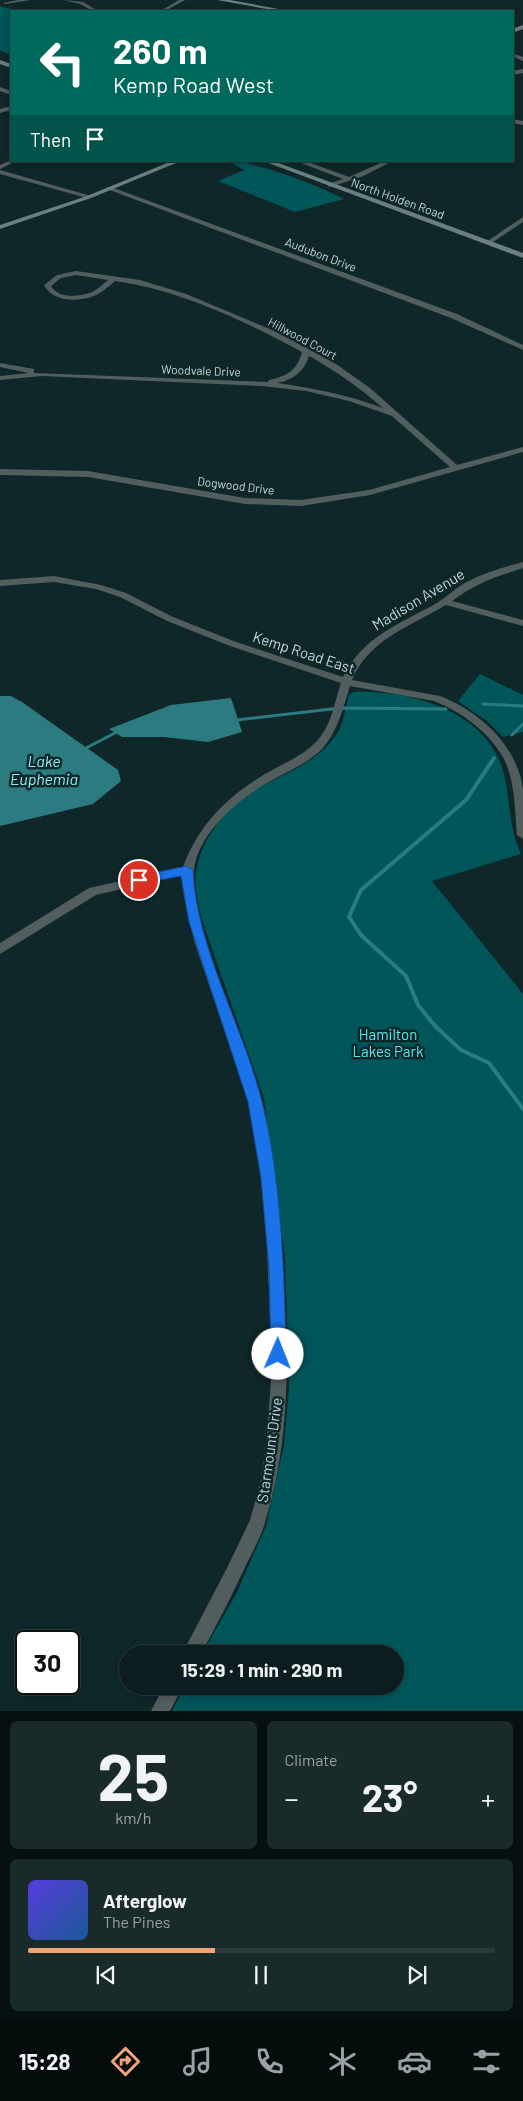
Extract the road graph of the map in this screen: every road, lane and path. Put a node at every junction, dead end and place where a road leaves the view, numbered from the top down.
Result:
1 (29, 0) edge
2 (66, 0) edge
3 (183, 0) edge
4 (220, 0) edge
5 (5, 3) dead end
6 (94, 10) edge
7 (164, 10) edge
8 (280, 10) edge
9 (10, 109) edge
10 (0, 111) edge
11 (175, 162) edge
12 (269, 162) edge
13 (302, 162) edge
14 (388, 162) edge
15 (0, 172) edge
16 (349, 179) junction
17 (330, 186) junction
18 (109, 188) junction
19 (86, 196) junction
20 (523, 219) edge
21 (0, 220) edge
22 (0, 226) edge
23 (488, 243) junction
24 (523, 256) edge
25 (112, 280) junction
26 (523, 348) edge
27 (306, 352) junction
28 (0, 365) edge
29 (42, 374) junction
30 (0, 378) edge
31 (262, 384) junction
32 (397, 417) junction
33 (523, 449) edge
34 (455, 468) junction
35 (0, 472) edge
36 (523, 565) edge
37 (0, 583) edge
38 (445, 602) junction
39 (523, 624) edge
40 (345, 681) junction
41 (523, 835) edge
42 (187, 870) junction
43 (0, 949) edge
44 (196, 1645) edge
45 (169, 1695) edge
46 (160, 1711) edge

1 - 5 street
2 - 6 street
3 - 7 street
4 - 8 main road
9 - 10 street
11 - 18 main road
12 - 17 main road, North Holden Road
13 - 16 street
14 - 16 street
15 - 19 street
16 - 17 street
17 - 23 main road, North Holden Road
18 - 19 main road
18 - 26 street, Audubon Drive
19 - 21 main road
19 - 22 main road
20 - 23 street
23 - 24 main road, North Holden Road
25 - 25 street, Hillwood Court
25 - 27 street, Hillwood Court
27 - 31 street
27 - 32 street, Hillwood Court
28 - 29 street
29 - 30 street, Woodvale Drive
29 - 31 street, Woodvale Drive
31 - 32 street, Woodvale Drive
32 - 34 street, Hillwood Court
33 - 34 street, Dogwood Drive
34 - 35 street, Dogwood Drive
36 - 38 street, Madison Avenue
37 - 40 street, Kemp Road East
38 - 39 street
38 - 40 street, Madison Avenue
40 - 41 street, Kemp Road East
40 - 42 street, Starmount Drive
42 - 43 street
42 - 44 street, Starmount Drive
45 - 46 street

